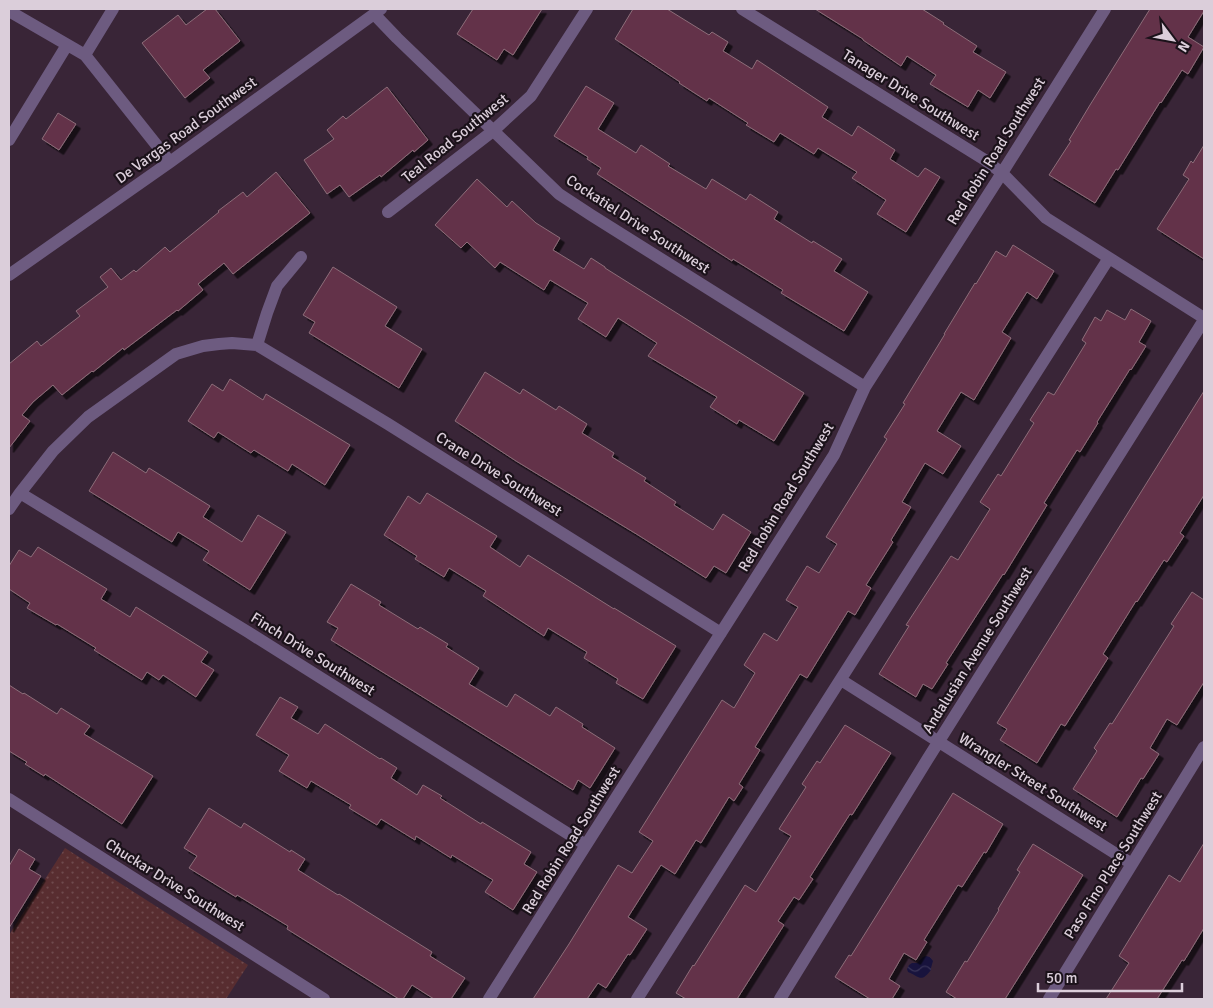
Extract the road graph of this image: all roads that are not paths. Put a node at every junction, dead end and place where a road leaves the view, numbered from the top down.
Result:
1 (113, 9) edge
2 (587, 9) edge
3 (742, 9) edge
4 (1105, 9) edge
5 (9, 11) edge
6 (378, 11) edge
7 (67, 45) junction
8 (85, 56) junction
9 (493, 131) junction
10 (9, 140) edge
11 (170, 162) junction
12 (1002, 174) junction
13 (388, 212) dead end
14 (301, 257) dead end
15 (1109, 258) junction
16 (9, 275) edge
17 (1204, 319) edge
18 (257, 345) junction
19 (865, 388) junction
20 (20, 492) junction
21 (9, 509) edge
22 (721, 633) junction
23 (841, 680) junction
24 (939, 741) junction
25 (1204, 747) edge
26 (9, 799) edge
27 (586, 845) junction
28 (1132, 864) junction
29 (324, 999) edge
30 (489, 999) edge
31 (636, 999) edge
32 (780, 999) edge
33 (1049, 999) edge

1 - 8 street
2 - 9 street, Teal Road Southwest
3 - 12 street, Tanager Drive Southwest
4 - 12 street, Red Robin Road Southwest
5 - 7 street
6 - 9 street, Cockatiel Drive Southwest
6 - 11 street, De Vargas Road Southwest
7 - 8 street
7 - 10 street
8 - 11 street
9 - 13 street, Teal Road Southwest
9 - 19 street, Cockatiel Drive Southwest
11 - 16 street, De Vargas Road Southwest
12 - 15 street, Tanager Drive Southwest
12 - 19 street, Red Robin Road Southwest
14 - 18 street
15 - 17 street, Tanager Drive Southwest
15 - 23 street
17 - 24 street, Andalusian Avenue Southwest
18 - 20 street
18 - 22 street, Crane Drive Southwest
19 - 22 street, Red Robin Road Southwest
20 - 21 street
20 - 27 street, Finch Drive Southwest
22 - 27 street, Red Robin Road Southwest
23 - 24 street, Wrangler Street Southwest
23 - 31 street
24 - 28 street, Wrangler Street Southwest
24 - 32 street, Andalusian Avenue Southwest
25 - 28 street, Paso Fino Place Southwest
26 - 29 street, Chuckar Drive Southwest
27 - 30 street, Red Robin Road Southwest
28 - 33 street, Paso Fino Place Southwest

